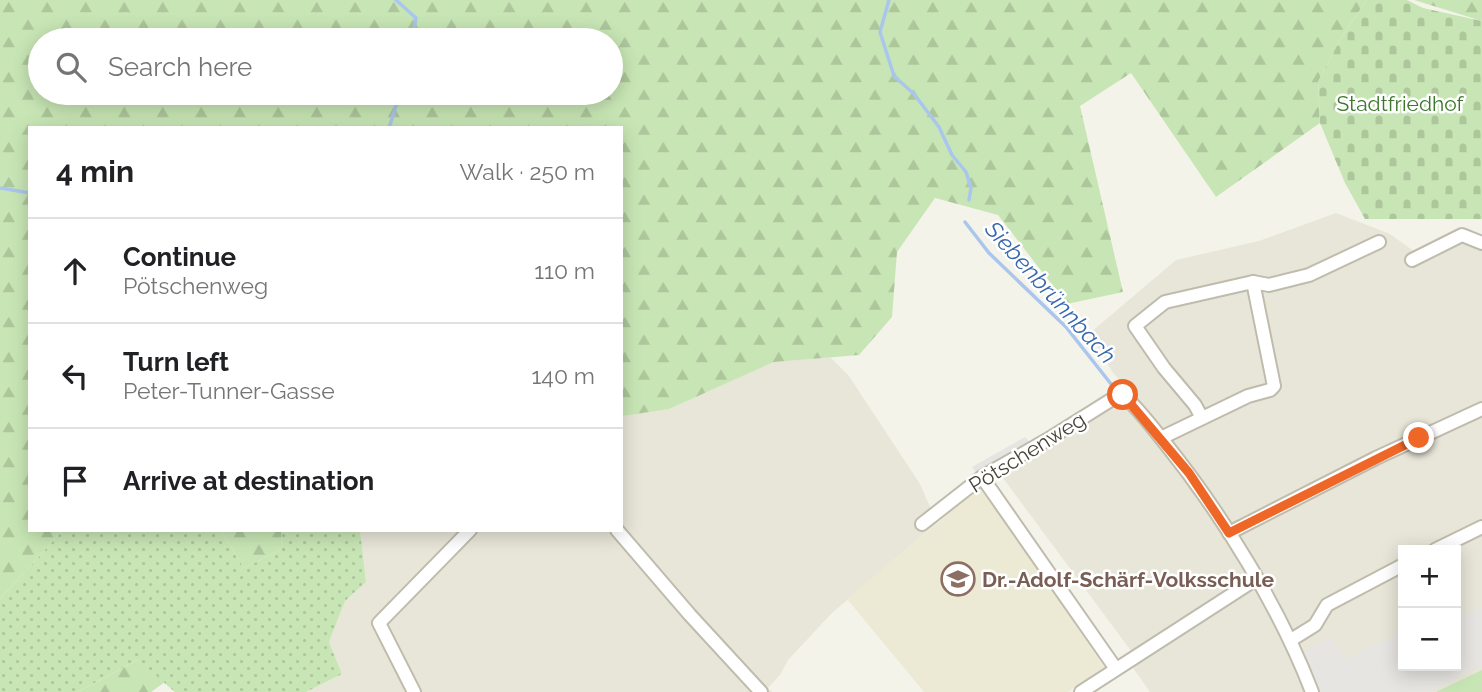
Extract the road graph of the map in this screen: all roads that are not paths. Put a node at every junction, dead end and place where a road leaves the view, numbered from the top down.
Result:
1 (1379, 242) dead end
2 (1482, 243) edge
3 (1412, 260) dead end
4 (1253, 282) junction
5 (1482, 409) edge
6 (1202, 418) junction
7 (1161, 438) junction
8 (982, 477) junction
9 (922, 524) dead end
10 (1482, 527) edge
11 (468, 532) edge
12 (619, 532) edge
13 (1229, 533) junction
14 (1444, 545) edge
15 (1398, 568) edge
16 (1256, 579) junction
17 (1291, 640) junction
18 (1116, 669) junction
19 (414, 692) edge
20 (761, 692) edge
21 (1081, 692) edge
22 (1312, 692) edge

1 - 4 street
2 - 3 street
4 - 6 street
4 - 6 street
5 - 13 street
6 - 7 street
7 - 8 street, Pötschenweg
7 - 13 street, Pötschenweg
8 - 9 street, Pötschenweg
8 - 18 street
10 - 14 street
11 - 19 street
12 - 20 street
13 - 16 street, Pötschenweg
15 - 17 street
16 - 17 street, Pötschenweg
16 - 18 street
17 - 22 street, Pötschenweg
18 - 21 street

